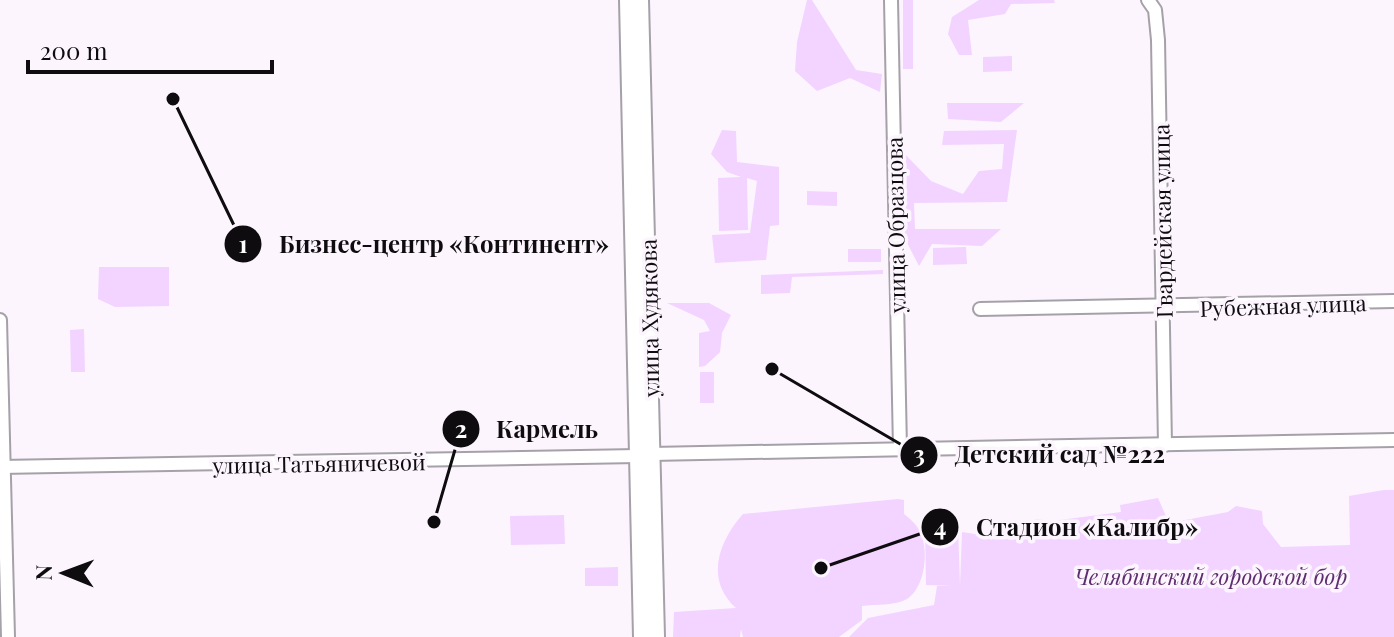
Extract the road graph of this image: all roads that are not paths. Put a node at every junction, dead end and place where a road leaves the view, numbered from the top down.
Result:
1 (628, 0) edge
2 (640, 0) edge
3 (891, 0) edge
4 (1148, 0) edge
5 (1394, 301) edge
6 (1163, 308) junction
7 (980, 309) dead end
8 (0, 320) edge
9 (1394, 440) edge
10 (1165, 445) junction
11 (900, 449) junction
12 (645, 455) junction
13 (2, 467) edge
14 (8, 637) edge
15 (642, 637) edge
16 (656, 637) edge

1 - 12 main road, улица Худякова
2 - 12 main road, улица Худякова
3 - 11 street, улица Образцова
4 - 6 street, Гвардейская улица
5 - 6 street, Рубежная улица
6 - 7 street, Рубежная улица
6 - 10 street, Гвардейская улица
8 - 13 street
9 - 10 street, улица Татьяничевой
10 - 11 street, улица Татьяничевой
11 - 12 street, улица Татьяничевой
12 - 13 street, улица Татьяничевой
12 - 15 main road, улица Худякова
12 - 16 main road, улица Худякова
13 - 14 street

